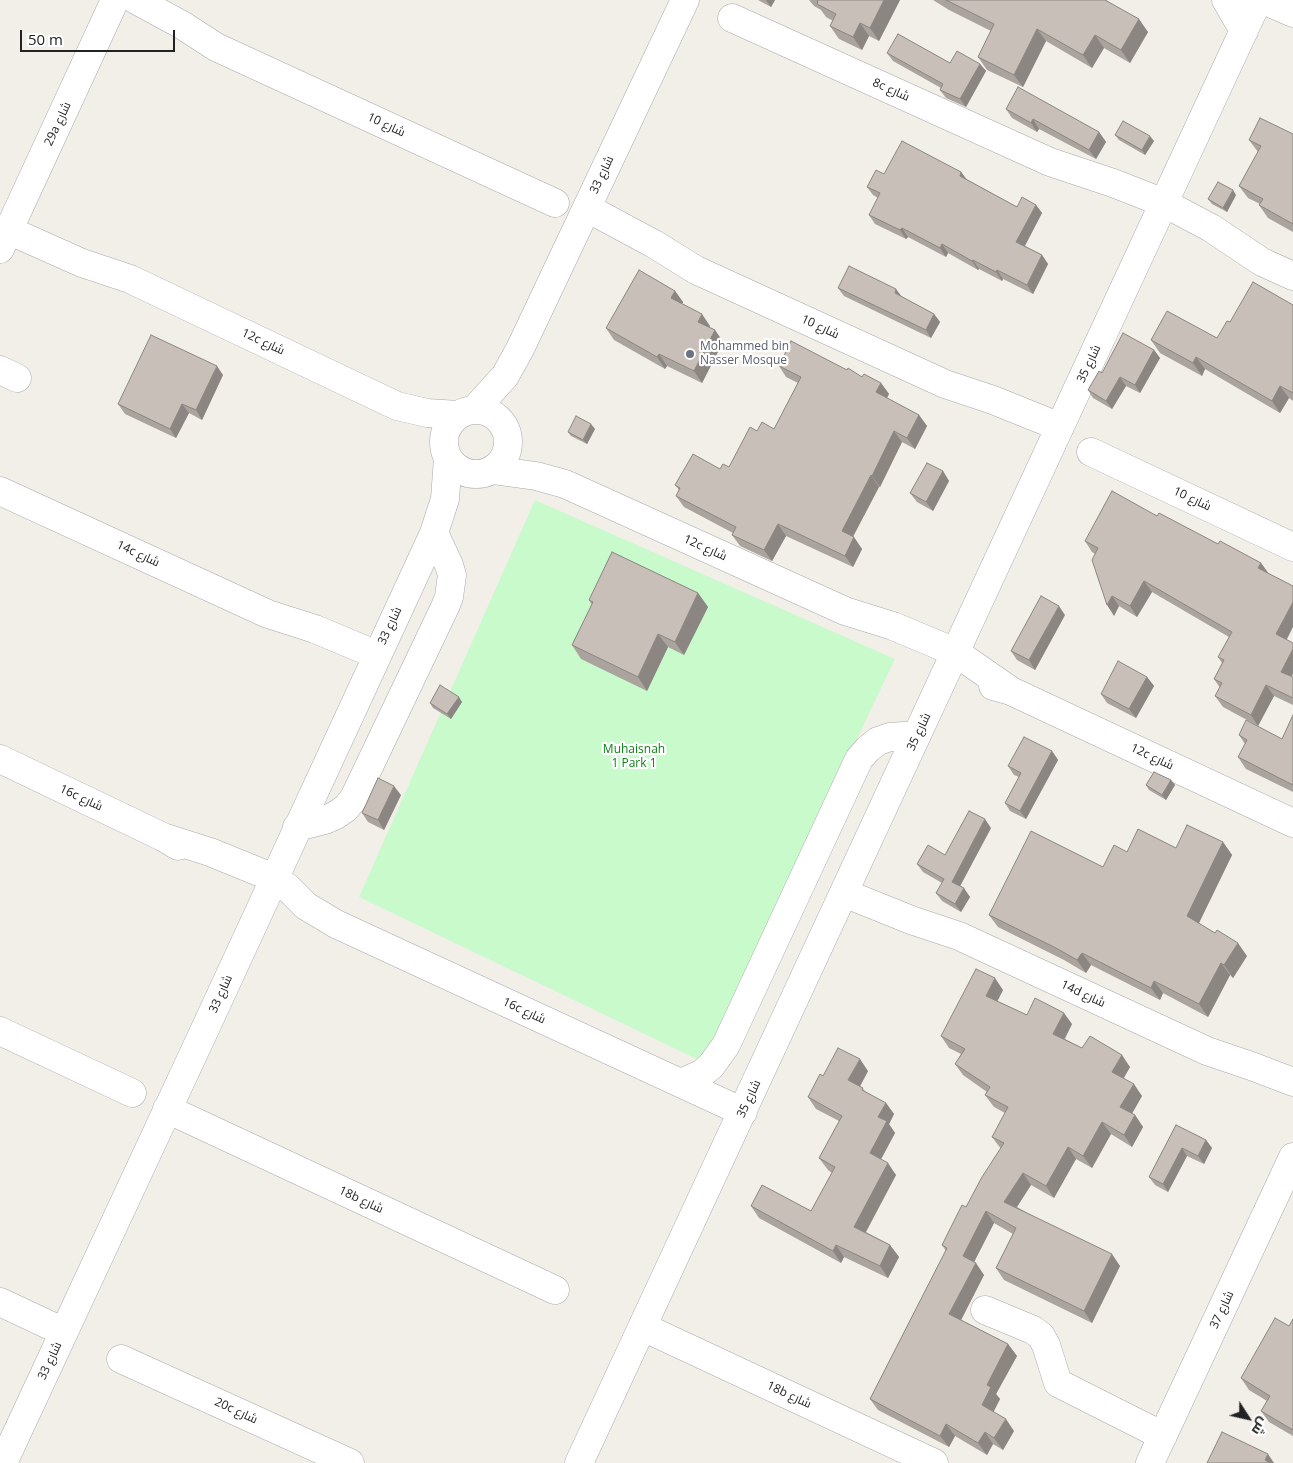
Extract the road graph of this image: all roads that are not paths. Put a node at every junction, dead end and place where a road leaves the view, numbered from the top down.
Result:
1 (136, 0) edge
2 (1226, 0) edge
3 (1258, 0) edge
4 (1263, 0) edge
5 (679, 2) edge
6 (105, 3) edge
7 (1293, 13) edge
8 (732, 18) dead end
9 (1244, 31) junction
10 (216, 47) junction
11 (555, 203) dead end
12 (1160, 212) junction
13 (582, 217) junction
14 (9, 231) edge
15 (1293, 276) edge
16 (520, 349) junction
17 (397, 406) junction
18 (466, 412) junction
19 (505, 431) junction
20 (1056, 436) junction
21 (1091, 452) dead end
22 (446, 454) junction
23 (487, 472) junction
24 (565, 484) junction
25 (3, 491) edge
26 (436, 528) junction
27 (1293, 547) edge
28 (951, 661) junction
29 (373, 663) junction
30 (917, 735) junction
31 (0, 759) edge
32 (1293, 823) edge
33 (297, 827) junction
34 (848, 884) junction
35 (270, 886) junction
36 (751, 992) junction
37 (783, 1024) junction
38 (0, 1031) edge
39 (1207, 1051) junction
40 (1293, 1082) edge
41 (681, 1083) junction
42 (132, 1094) dead end
43 (1293, 1101) edge
44 (167, 1109) junction
45 (743, 1112) junction
46 (1293, 1157) edge
47 (555, 1290) dead end
48 (0, 1302) edge
49 (985, 1310) dead end
50 (643, 1327) junction
51 (64, 1332) junction
52 (121, 1358) dead end
53 (1163, 1436) junction
54 (3, 1463) edge
55 (350, 1463) edge
56 (579, 1463) edge
57 (934, 1463) edge
58 (1150, 1463) edge

1 - 10 street, شارع 10
2 - 9 street
3 - 9 street, شارع 35
4 - 7 street
5 - 13 street, شارع 33
6 - 10 street, شارع 10
6 - 14 street, 29a شارع
8 - 12 street, 8c شارع
9 - 12 street, شارع 35
10 - 11 street, شارع 10
12 - 15 street, 8c شارع
12 - 20 street, شارع 35
13 - 16 street, شارع 33
13 - 20 street, شارع 10
14 - 17 street, 12c شارع
16 - 18 street, شارع 33
16 - 19 street, شارع 33
17 - 18 street, 12c شارع
17 - 22 street, 12c شارع
18 - 19 street
18 - 22 street
19 - 23 street
19 - 24 street, 12c شارع
20 - 28 street, شارع 35
21 - 27 street, شارع 10
22 - 23 street
22 - 26 street, شارع 33
23 - 24 street, 12c شارع
23 - 26 street, شارع 33
24 - 28 street, 12c شارع
25 - 29 street, 14c شارع
26 - 29 street, شارع 33
26 - 33 street
28 - 30 street, شارع 35
28 - 32 street, 12c شارع
29 - 33 street, شارع 33
30 - 34 street, شارع 35
30 - 36 street
31 - 35 street, 16c شارع
33 - 35 street, شارع 33
34 - 37 street, شارع 35
34 - 39 street, 14d شارع
35 - 41 street, 16c شارع
35 - 44 street, شارع 33
36 - 37 street
36 - 41 street
37 - 45 street, شارع 35
38 - 42 street
39 - 40 street, 14d شارع
39 - 43 street, 14d شارع
41 - 45 street, 16c شارع
44 - 47 street, 18b شارع
44 - 51 street, شارع 33
45 - 50 street, شارع 35
46 - 53 street, شارع 37
48 - 51 street
49 - 53 street
50 - 56 street, شارع 35
50 - 57 street, 18b شارع
51 - 54 street, شارع 33
52 - 55 street, 20c شارع
53 - 58 street, شارع 37

